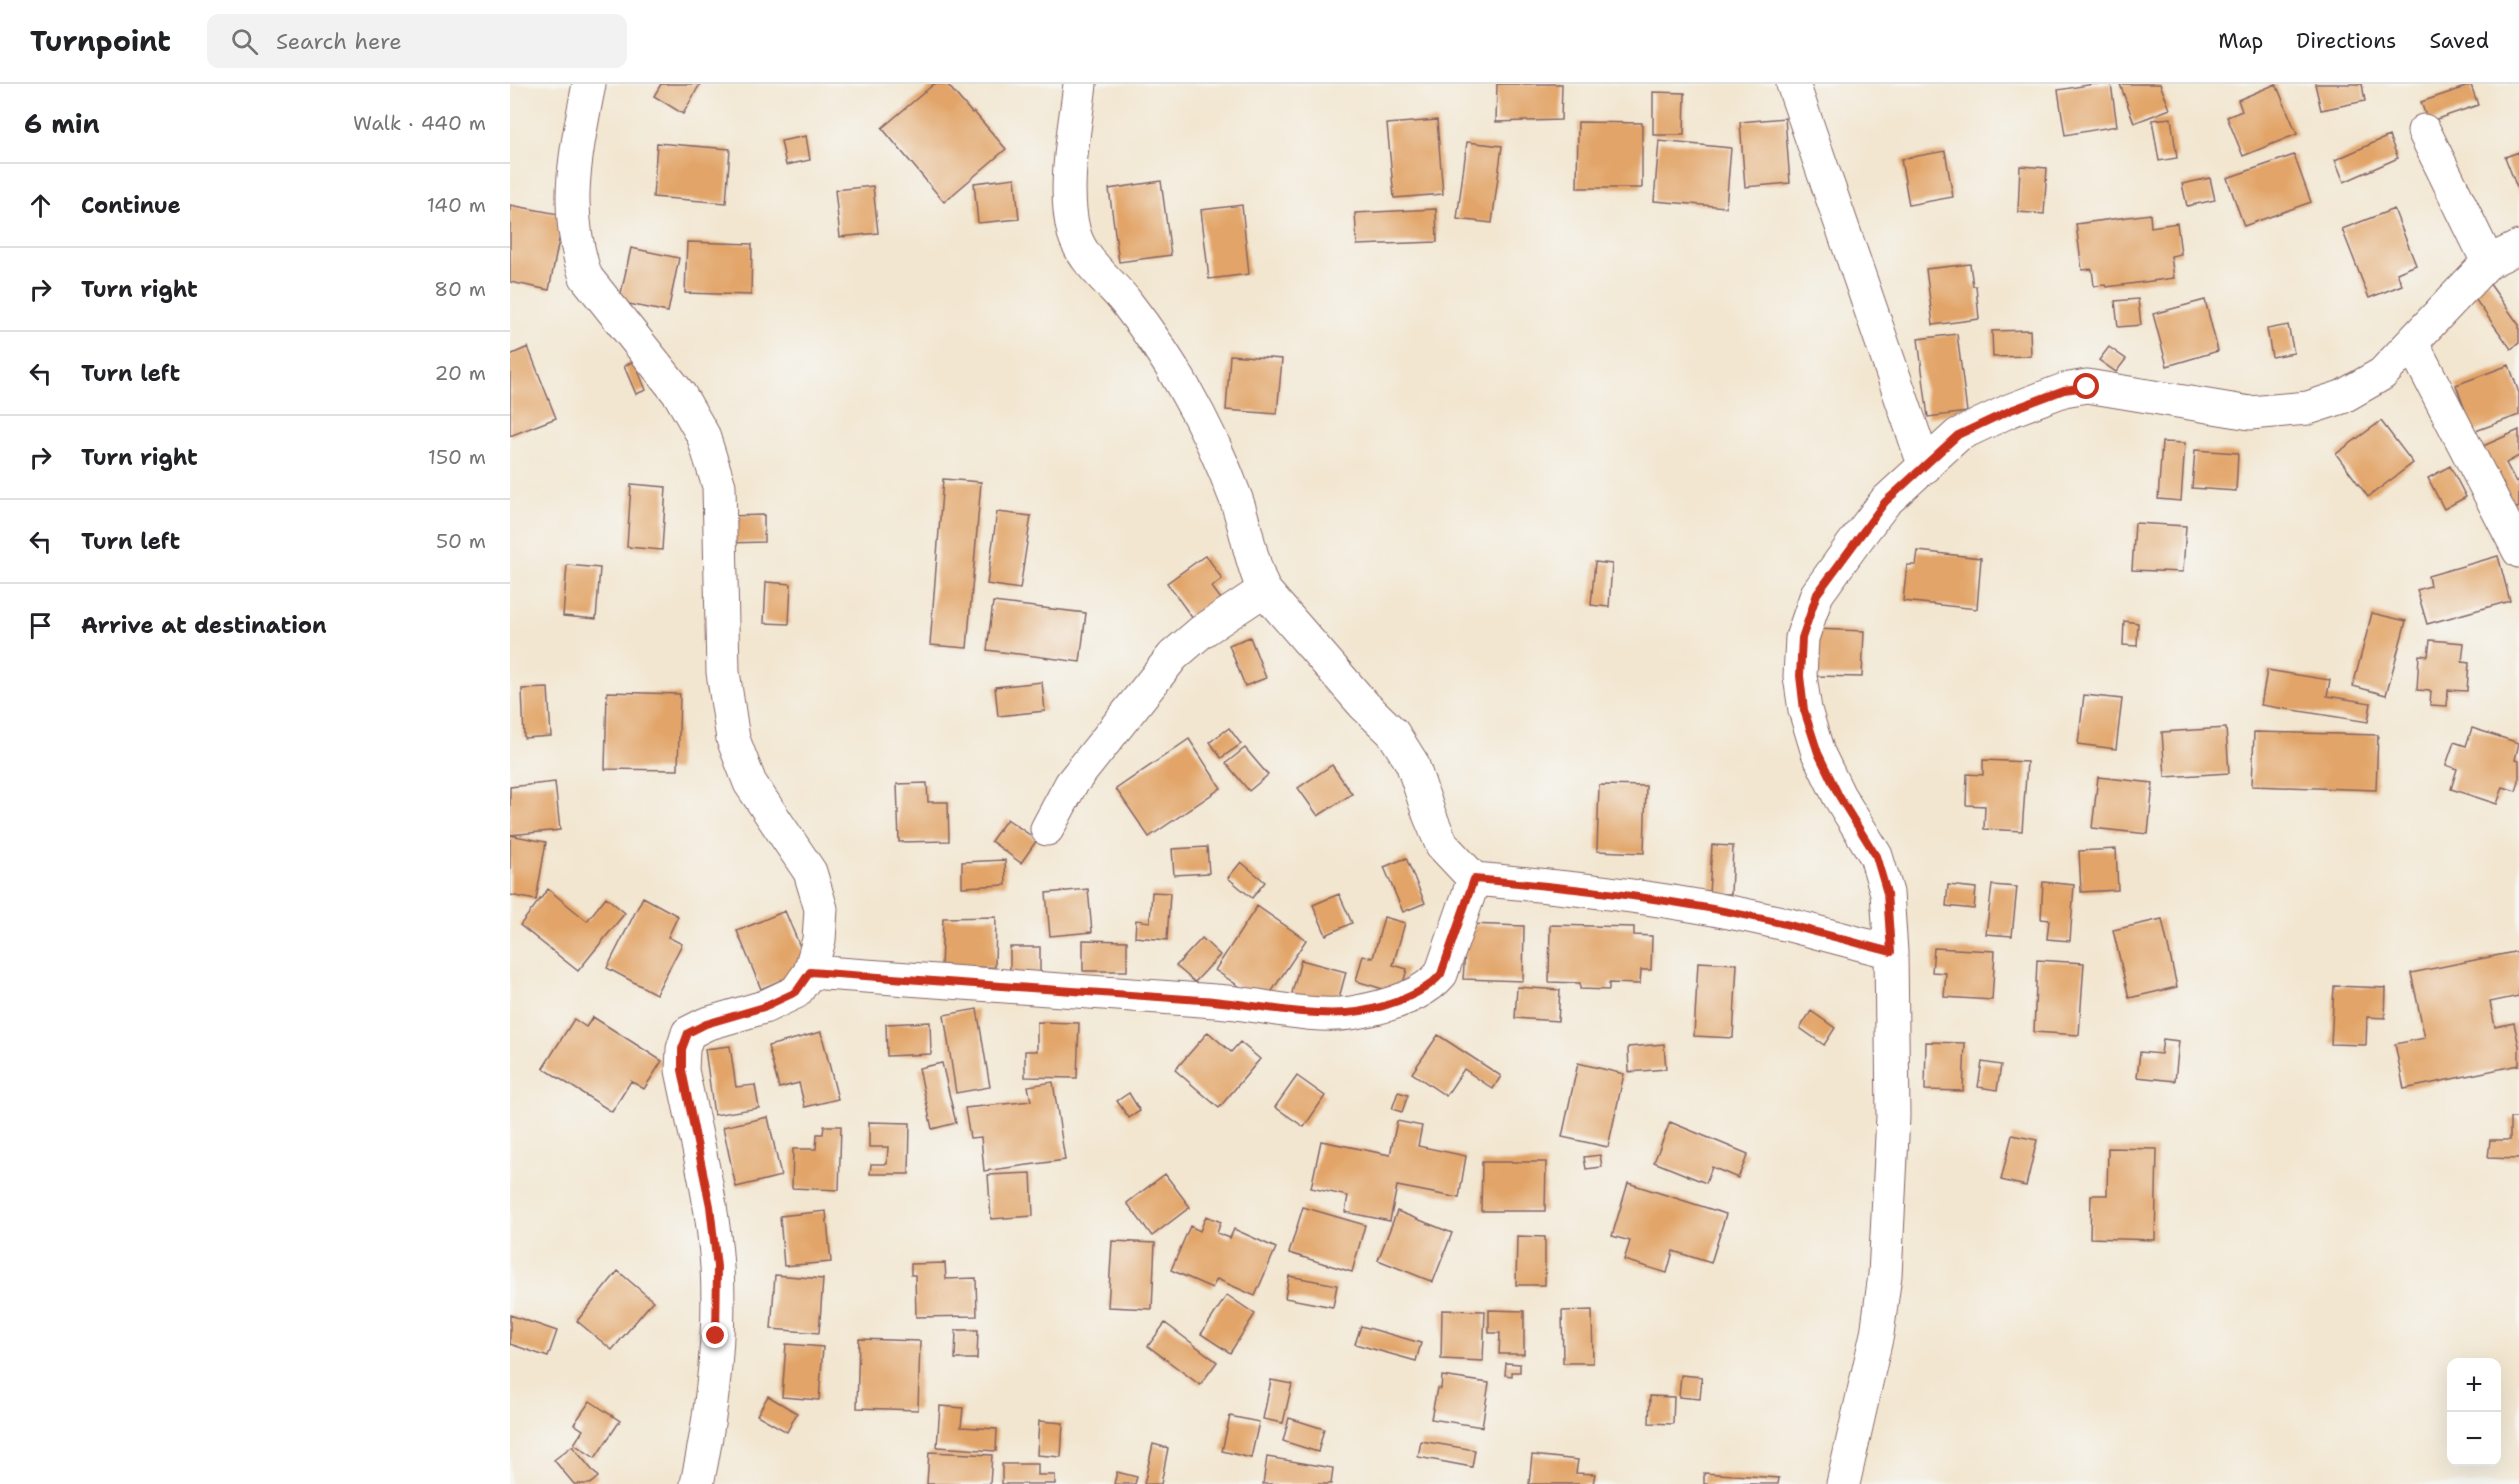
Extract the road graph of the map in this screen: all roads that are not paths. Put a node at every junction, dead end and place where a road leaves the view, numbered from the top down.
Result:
1 (589, 84) edge
2 (1080, 84) edge
3 (1793, 84) edge
4 (2424, 131) dead end
5 (2519, 247) edge
6 (2488, 262) junction
7 (2412, 343) junction
8 (1925, 466) junction
9 (2519, 551) edge
10 (1264, 590) junction
11 (1047, 829) dead end
12 (1474, 879) junction
13 (1891, 952) junction
14 (810, 972) junction
15 (698, 1484) edge
16 (1843, 1484) edge

1 - 14 street
2 - 10 street
3 - 8 street
4 - 6 street
5 - 6 street
6 - 7 street
7 - 8 street
7 - 9 street
8 - 13 street
10 - 11 street
10 - 12 street
12 - 13 street
12 - 14 street
13 - 16 street
14 - 15 street

